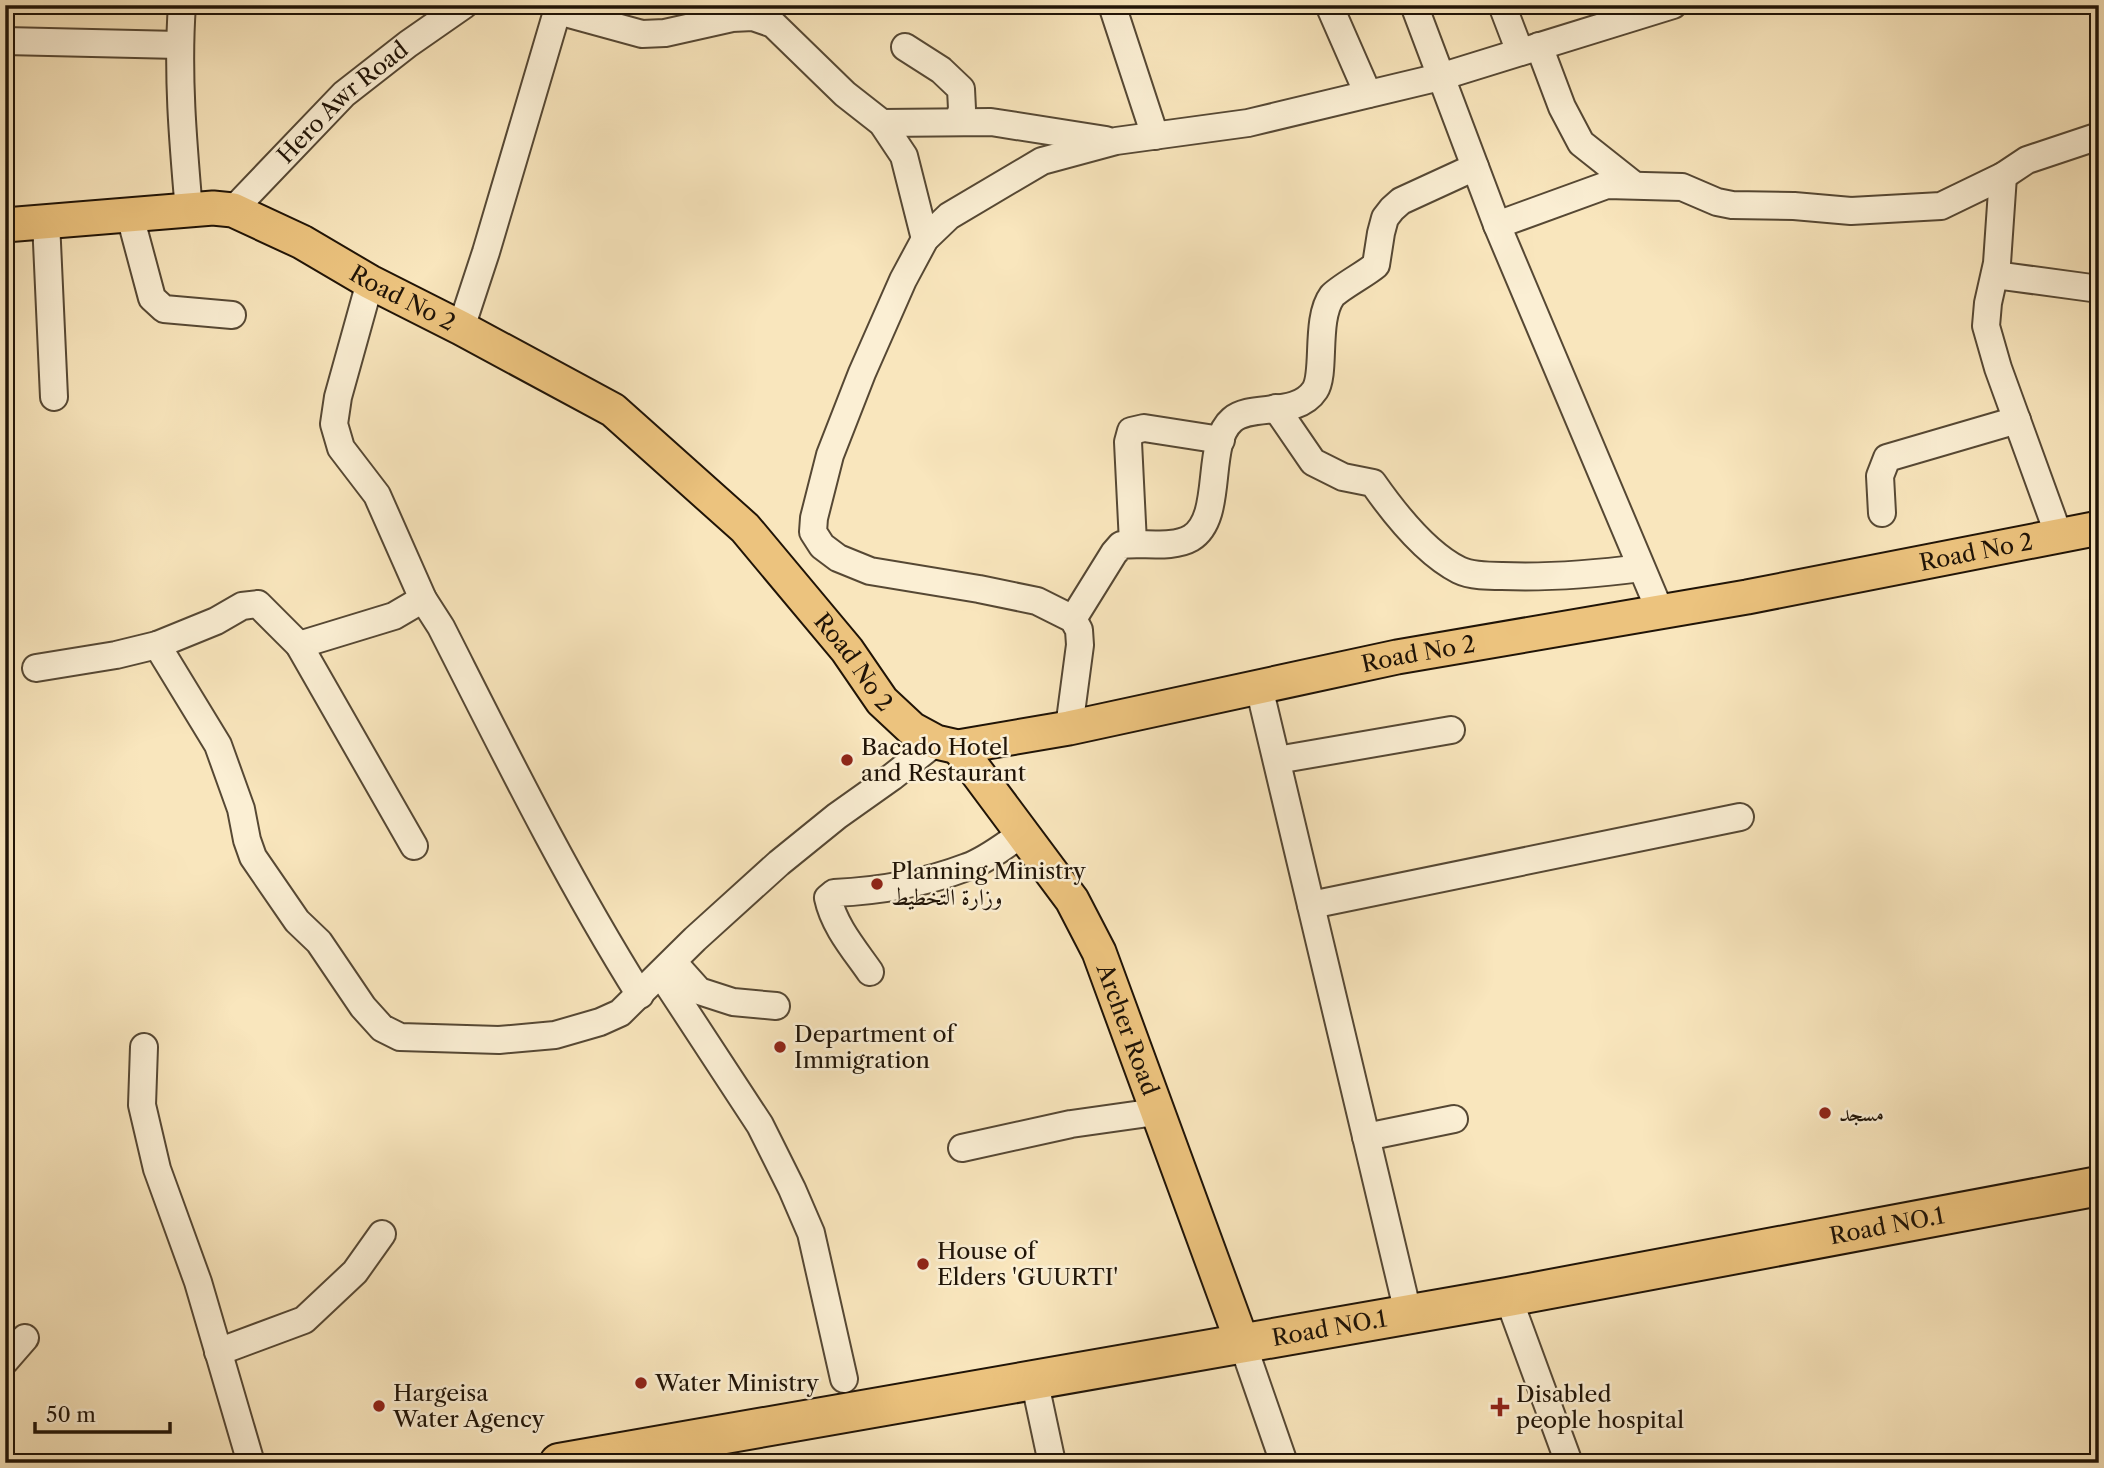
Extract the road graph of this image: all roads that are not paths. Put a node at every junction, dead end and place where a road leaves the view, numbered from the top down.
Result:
1 (182, 5) edge
2 (464, 5) edge
3 (1112, 5) edge
4 (1329, 5) edge
5 (1413, 5) edge
6 (1502, 5) edge
7 (1673, 5) edge
8 (558, 8) edge
9 (754, 11) edge
10 (5, 41) edge
11 (179, 45) junction
12 (905, 47) dead end
13 (1529, 49) junction
14 (1440, 77) junction
15 (1368, 94) junction
16 (958, 121) junction
17 (882, 123) junction
18 (1155, 136) junction
19 (2099, 136) edge
20 (1116, 141) junction
21 (1475, 167) junction
22 (2003, 176) junction
23 (1634, 185) junction
24 (233, 210) junction
25 (189, 211) junction
26 (130, 216) junction
27 (46, 221) junction
28 (5, 225) edge
29 (1497, 225) junction
30 (925, 239) junction
31 (1995, 275) junction
32 (370, 282) junction
33 (2099, 289) edge
34 (232, 315) dead end
35 (461, 328) junction
36 (54, 397) dead end
37 (1276, 408) junction
38 (2017, 420) junction
39 (1221, 440) junction
40 (1882, 513) dead end
41 (2099, 528) edge
42 (2059, 536) junction
43 (1133, 543) junction
44 (1641, 568) junction
45 (423, 599) junction
46 (1660, 611) junction
47 (1073, 619) junction
48 (157, 645) junction
49 (299, 645) junction
50 (36, 668) dead end
51 (1259, 687) junction
52 (1069, 728) junction
53 (1451, 730) dead end
54 (947, 744) junction
55 (1276, 760) junction
56 (1740, 817) dead end
57 (1023, 833) junction
58 (414, 846) dead end
59 (1311, 905) junction
60 (667, 968) junction
61 (870, 972) dead end
62 (640, 995) junction
63 (776, 1006) dead end
64 (144, 1047) dead end
65 (1156, 1112) junction
66 (1454, 1119) dead end
67 (1366, 1137) junction
68 (962, 1148) dead end
69 (2099, 1186) edge
70 (382, 1234) dead end
71 (1508, 1297) junction
72 (1408, 1313) junction
73 (25, 1338) dead end
74 (1242, 1342) junction
75 (218, 1352) junction
76 (5, 1361) edge
77 (844, 1378) dead end
78 (1034, 1379) junction
79 (251, 1463) edge
80 (559, 1463) edge
81 (1052, 1463) edge
82 (1284, 1463) edge
83 (1569, 1463) edge

1 - 11 street
2 - 24 street, Hero Awr Road
3 - 18 street
4 - 15 street
5 - 14 street
6 - 13 street
7 - 13 street
8 - 9 street
8 - 35 street
9 - 17 street
10 - 11 street
11 - 25 street
12 - 16 street
13 - 14 street
13 - 23 street
14 - 15 street
14 - 21 street
15 - 18 street
16 - 17 street
16 - 20 street
17 - 30 street
18 - 20 street
19 - 22 street
20 - 30 street
21 - 29 street
21 - 37 street
22 - 23 street
22 - 31 street
23 - 29 street
24 - 25 main road, Road No 2
24 - 32 main road, Road No 2
25 - 26 main road, Road No 2
26 - 27 main road, Road No 2
26 - 34 street
27 - 28 main road, Road No 2
27 - 36 street
29 - 44 street
30 - 47 street
31 - 33 street
31 - 38 street
32 - 35 main road, Road No 2
32 - 45 street
35 - 54 main road, Road No 2
37 - 39 street
37 - 44 street
38 - 40 street
38 - 42 street
39 - 43 street
39 - 43 street
41 - 42 main road, Road No 2
42 - 46 main road, Road No 2
43 - 47 street
44 - 46 street
45 - 49 street
45 - 62 street
46 - 51 main road, Road No 2
47 - 52 street
48 - 49 street
48 - 50 street
48 - 62 street
49 - 58 street
51 - 52 main road, Road No 2
51 - 55 street
52 - 54 main road, Road No 2
53 - 55 street
54 - 57 main road, Archer Road
54 - 60 street
55 - 59 street
56 - 59 street
57 - 61 street
57 - 65 main road, Archer Road
59 - 67 street
60 - 62 street
60 - 63 street
60 - 77 street
64 - 75 street
65 - 68 street
65 - 74 main road, Archer Road
66 - 67 street
67 - 72 street
69 - 71 highway, Road NO.1
70 - 75 street
71 - 72 highway, Road NO.1
71 - 83 street
72 - 74 highway, Road NO.1
73 - 76 street
74 - 78 highway, Road NO.1
74 - 82 street
75 - 79 street
78 - 80 highway, Road NO.1
78 - 81 street

